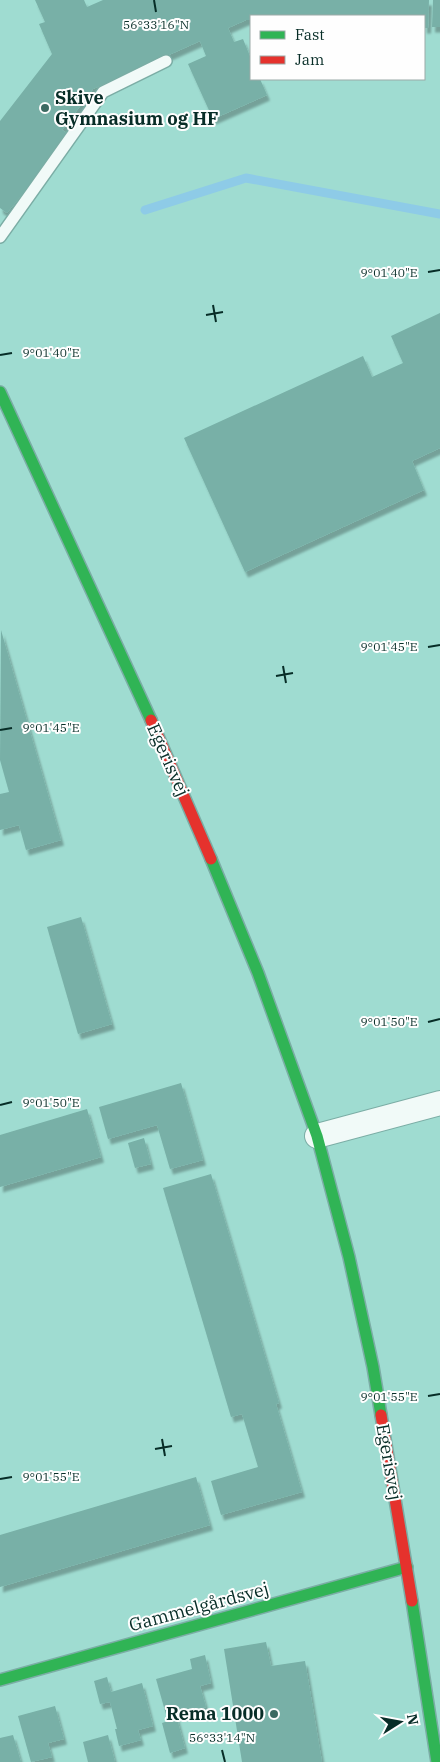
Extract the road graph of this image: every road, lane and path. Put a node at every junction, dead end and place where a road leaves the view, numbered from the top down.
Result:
1 (166, 61) dead end
2 (0, 237) edge
3 (0, 392) edge
4 (440, 1103) edge
5 (318, 1136) junction
6 (407, 1567) junction
7 (0, 1680) edge
8 (437, 1762) edge

1 - 2 lane
3 - 5 street, Egerisvej
4 - 5 street
5 - 6 street, Egerisvej
6 - 7 street, Gammelgårdsvej
6 - 8 street, Egerisvej

